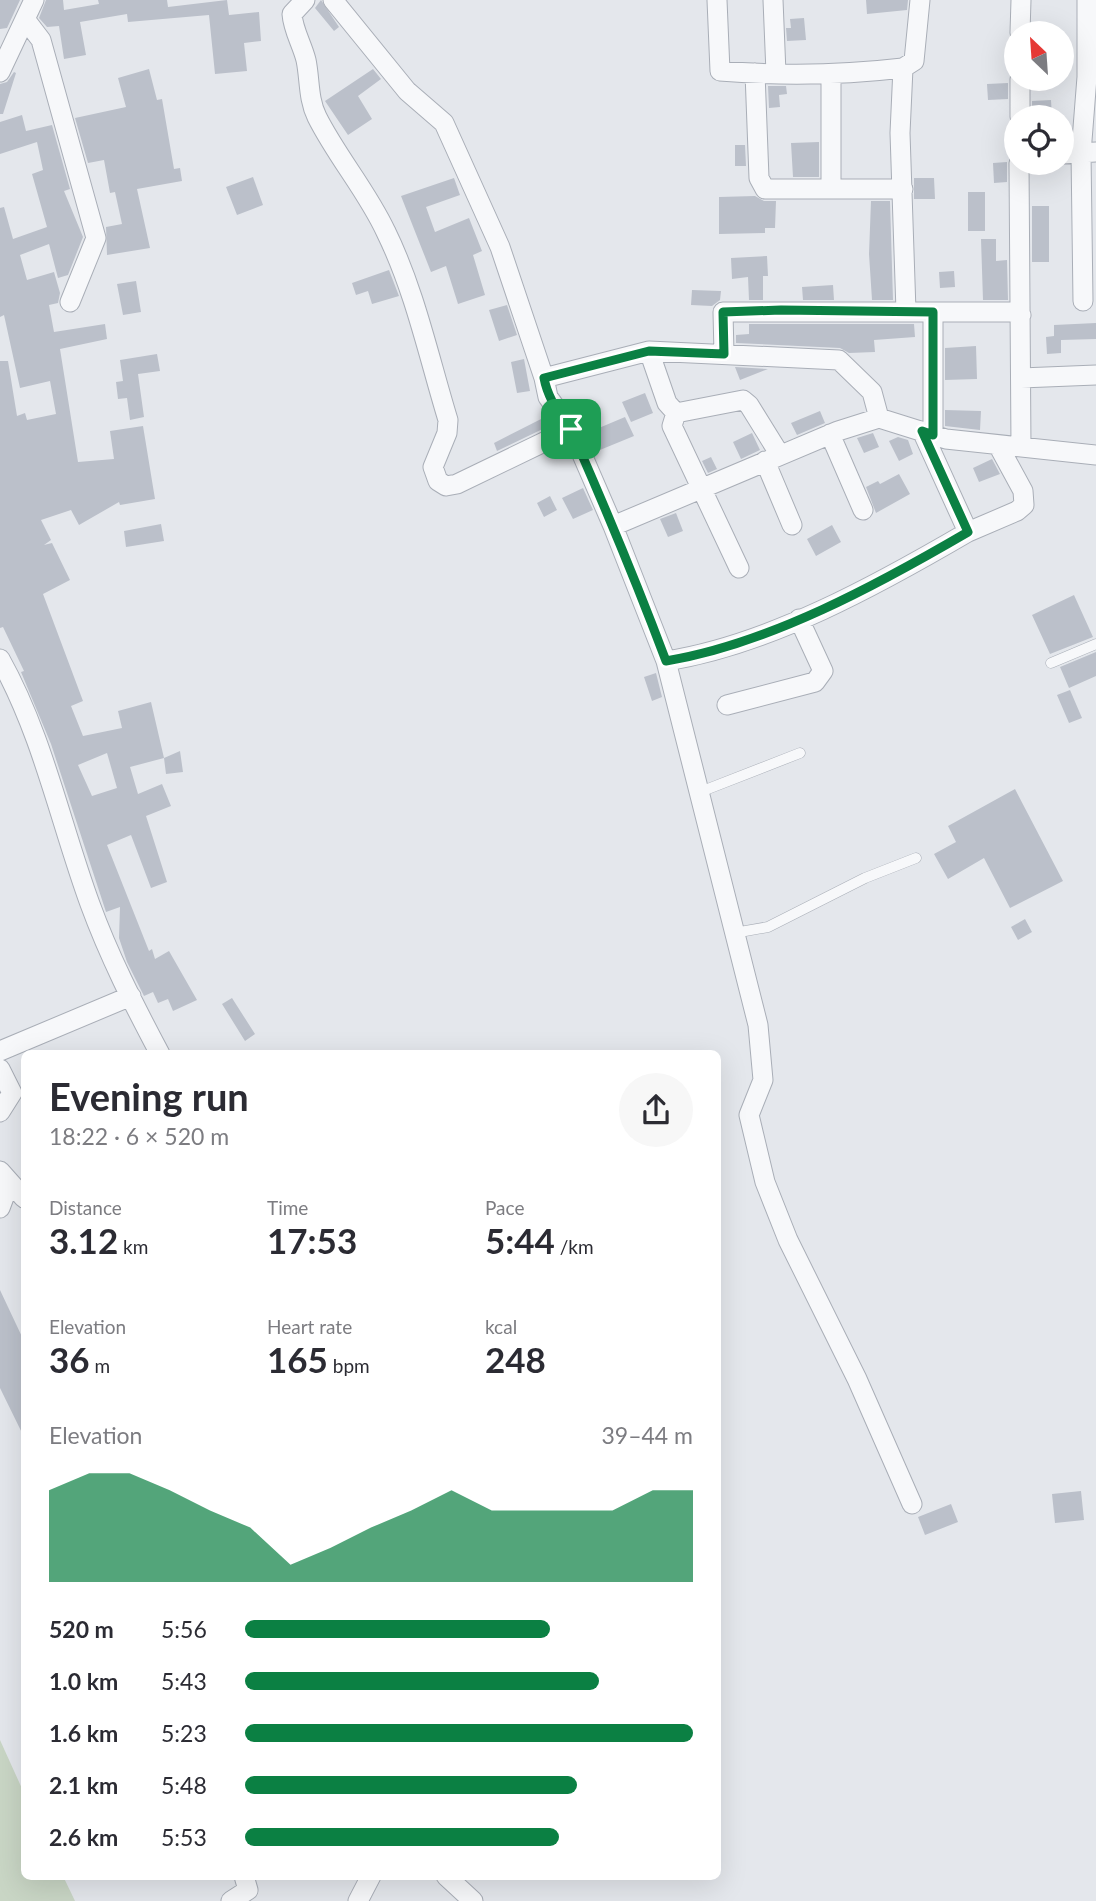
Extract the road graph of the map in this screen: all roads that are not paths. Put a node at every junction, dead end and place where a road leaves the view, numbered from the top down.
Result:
1 (34, 0) edge
2 (304, 0) edge
3 (333, 0) edge
4 (717, 0) edge
5 (773, 0) edge
6 (920, 0) edge
7 (1021, 0) edge
8 (1087, 0) edge
9 (25, 19) junction
10 (1020, 21) edge
11 (903, 68) junction
12 (0, 72) edge
13 (776, 72) junction
14 (755, 73) junction
15 (831, 75) junction
16 (1091, 103) edge
17 (1080, 153) edge
18 (1019, 175) edge
19 (903, 188) junction
20 (831, 189) junction
21 (1083, 300) dead end
22 (70, 302) dead end
23 (906, 311) junction
24 (933, 312) junction
25 (1021, 315) junction
26 (649, 351) junction
27 (724, 354) junction
28 (1096, 375) edge
29 (544, 378) junction
30 (1021, 378) junction
31 (676, 413) junction
32 (879, 418) junction
33 (571, 429) junction
34 (927, 433) junction
35 (830, 434) junction
36 (998, 445) junction
37 (1021, 447) junction
38 (1096, 455) edge
39 (772, 458) junction
40 (703, 487) junction
41 (863, 510) dead end
42 (792, 525) dead end
43 (613, 526) junction
44 (968, 532) junction
45 (739, 568) dead end
46 (799, 619) junction
47 (1096, 644) edge
48 (0, 659) edge
49 (666, 661) junction
50 (1051, 663) dead end
51 (727, 705) dead end
52 (800, 753) dead end
53 (699, 792) junction
54 (916, 858) dead end
55 (734, 933) junction
56 (131, 996) junction
57 (158, 1050) edge
58 (0, 1051) edge
59 (0, 1069) edge
60 (0, 1112) edge
61 (5, 1177) edge
62 (21, 1195) edge
63 (0, 1208) edge
64 (912, 1504) dead end
65 (245, 1880) edge
66 (369, 1880) edge
67 (450, 1880) edge
68 (231, 1901) edge
69 (358, 1901) edge
70 (472, 1901) edge

1 - 9 street
2 - 33 street
3 - 29 street
4 - 14 street
5 - 13 street
6 - 11 street
7 - 10 street
8 - 16 street
9 - 12 street
9 - 22 street
11 - 15 street
11 - 19 street
13 - 14 street
13 - 15 street
14 - 20 street
15 - 20 street
16 - 17 street
17 - 21 street
18 - 25 street
19 - 20 street
19 - 23 street
23 - 24 street
23 - 27 street
24 - 25 street
24 - 34 street
25 - 30 street
26 - 27 street
26 - 29 street
26 - 31 street
27 - 32 street
28 - 30 street
29 - 33 street
30 - 37 street
31 - 39 street
31 - 40 street
32 - 34 street
32 - 35 street
33 - 43 street
34 - 36 street
34 - 44 street
35 - 39 street
35 - 41 street
36 - 37 street
36 - 44 street
37 - 38 street
39 - 40 street
39 - 42 street
40 - 43 street
40 - 45 street
43 - 49 street
44 - 46 street
46 - 49 street
46 - 51 street
47 - 50 lane
48 - 56 street
49 - 53 street
52 - 53 lane
53 - 55 street
54 - 55 lane
55 - 64 street
56 - 57 street
56 - 58 street
59 - 60 street
61 - 62 street
61 - 63 street
65 - 68 street
66 - 69 street
67 - 70 street

